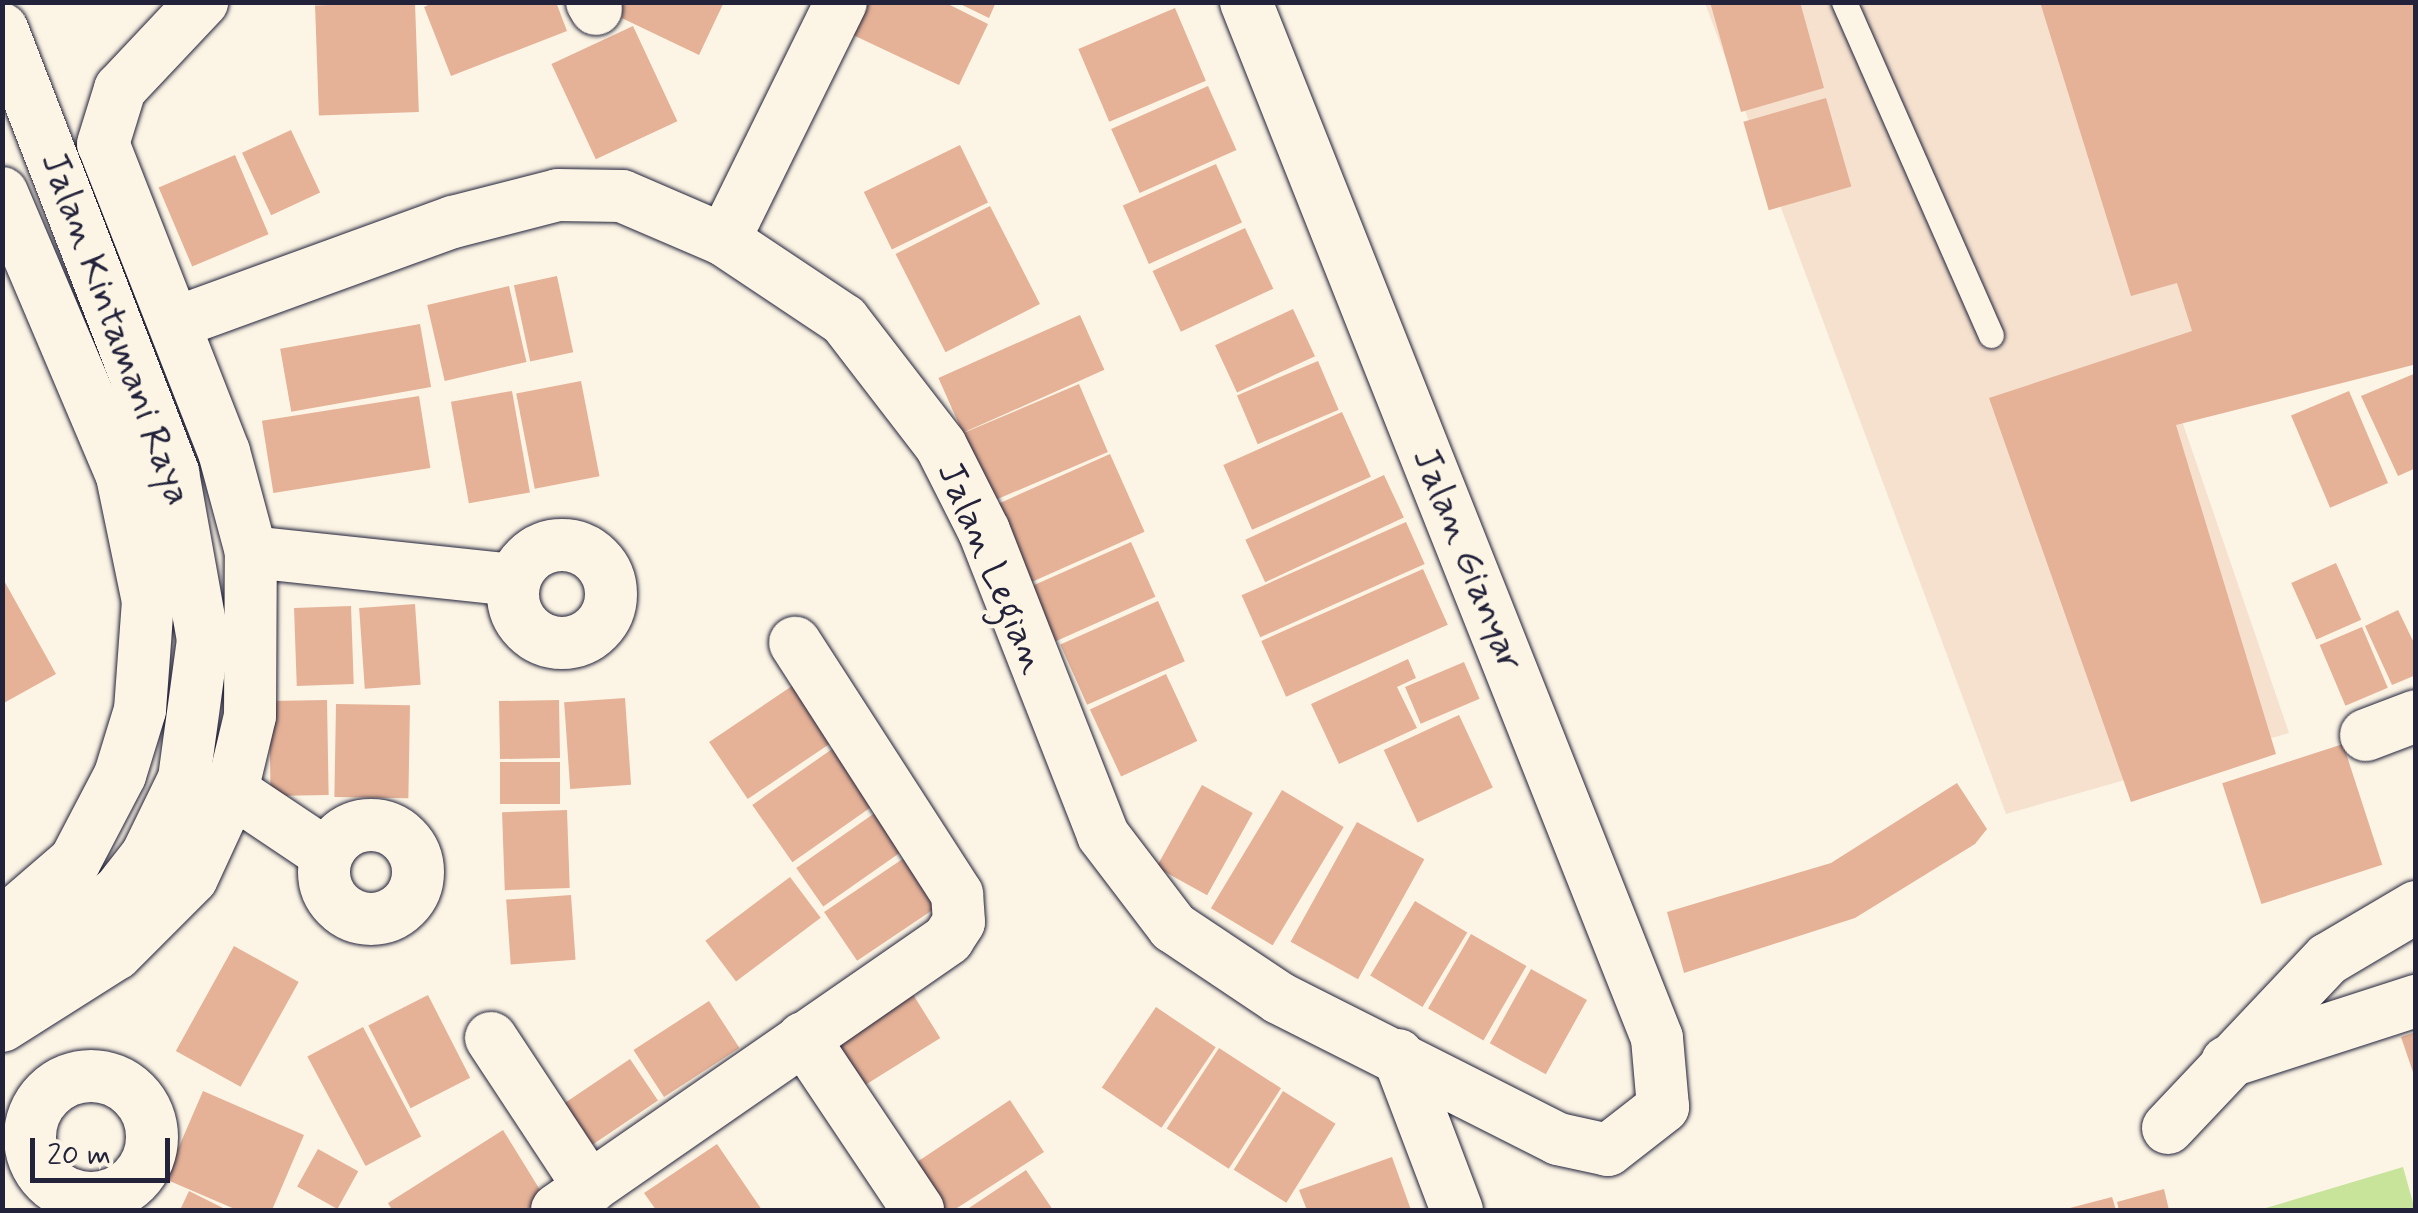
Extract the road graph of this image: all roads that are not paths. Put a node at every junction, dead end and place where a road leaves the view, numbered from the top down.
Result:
1 (202, 2) edge
2 (842, 2) edge
3 (1246, 2) edge
4 (1844, 2) edge
5 (2, 29) edge
6 (2, 193) edge
7 (724, 240) junction
8 (175, 322) junction
9 (1991, 335) dead end
10 (251, 552) junction
11 (516, 580) dead end
12 (794, 643) dead end
13 (2416, 716) edge
14 (2366, 735) dead end
15 (232, 792) junction
16 (326, 854) dead end
17 (2416, 907) edge
18 (2, 924) edge
19 (2416, 1001) edge
20 (9, 1007) edge
21 (491, 1038) dead end
22 (803, 1038) junction
23 (1398, 1055) junction
24 (2226, 1063) junction
25 (67, 1080) dead end
26 (1656, 1120) joint
27 (2168, 1128) dead end
28 (598, 1196) edge
29 (918, 1210) edge
30 (1457, 1210) edge

1 - 8 street
2 - 7 street
3 - 26 street, Jalan Gianyar
4 - 9 lane
5 - 20 street, Jalan Kintamani Raya
6 - 18 street, Jalan Kintamani Raya
7 - 8 street, Jalan Legian
7 - 23 street, Jalan Legian
8 - 10 street
10 - 11 street
10 - 15 street
12 - 22 street
13 - 14 street
15 - 16 street
15 - 20 street
17 - 24 street
19 - 24 street
20 - 25 street
21 - 28 street
22 - 28 street
22 - 29 street
23 - 26 street, Jalan Legian
23 - 30 street
24 - 27 street

